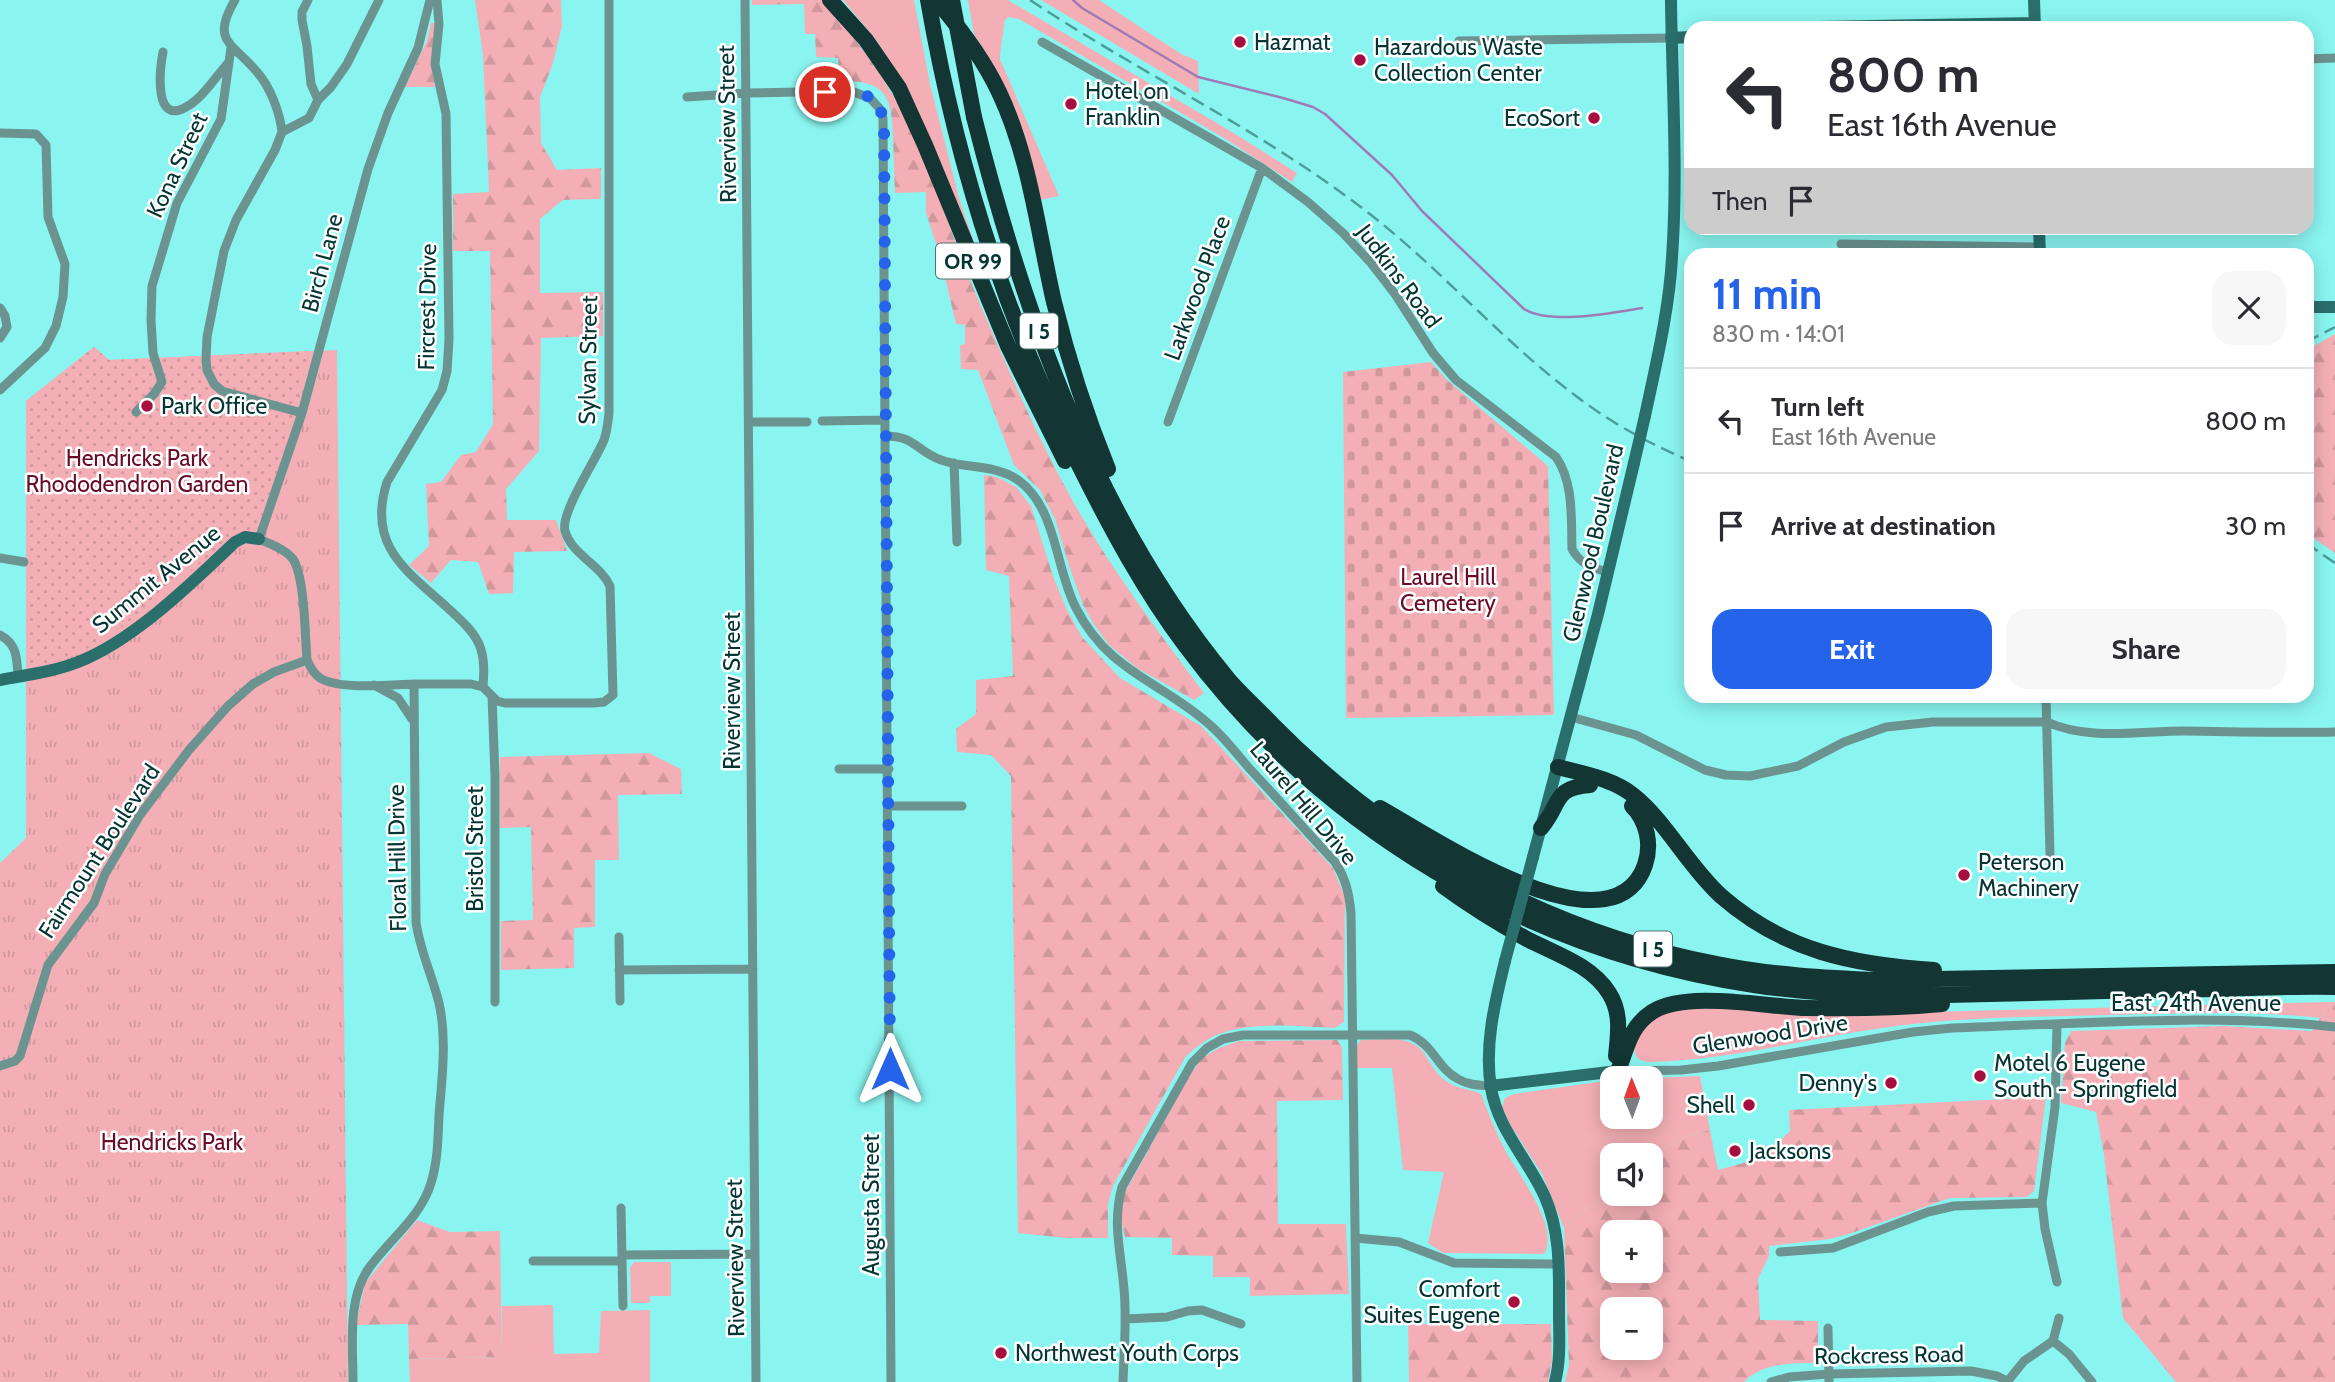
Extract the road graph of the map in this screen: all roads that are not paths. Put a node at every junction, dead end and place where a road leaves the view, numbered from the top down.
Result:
1 (235, 0) edge
2 (308, 0) edge
3 (379, 0) edge
4 (430, 0) edge
5 (437, 0) edge
6 (609, 0) edge
7 (745, 0) edge
8 (830, 0) edge
9 (928, 0) edge
10 (936, 0) edge
11 (952, 0) edge
12 (1671, 0) edge
13 (2034, 0) edge
14 (2035, 21) edge
15 (1671, 37) junction
16 (1684, 37) edge
17 (1460, 41) dead end
18 (1042, 42) dead end
19 (231, 48) junction
20 (163, 51) dead end
21 (2335, 58) edge
22 (2314, 59) edge
23 (229, 62) junction
24 (746, 93) junction
25 (687, 97) dead end
26 (318, 100) junction
27 (282, 132) junction
28 (0, 134) edge
29 (1262, 168) junction
30 (1841, 244) dead end
31 (1955, 248) edge
32 (2314, 307) edge
33 (2335, 307) edge
34 (0, 308) edge
35 (0, 338) edge
36 (0, 390) edge
37 (136, 412) dead end
38 (302, 413) junction
39 (885, 420) junction
40 (822, 421) dead end
41 (749, 422) junction
42 (807, 422) dead end
43 (1168, 422) dead end
44 (885, 436) junction
45 (954, 463) junction
46 (1110, 526) junction
47 (1131, 534) junction
48 (259, 539) junction
49 (957, 542) dead end
50 (0, 558) edge
51 (24, 562) dead end
52 (1608, 572) junction
53 (0, 635) edge
54 (307, 660) junction
55 (18, 676) junction
56 (0, 680) edge
57 (372, 684) junction
58 (414, 684) junction
59 (483, 687) junction
60 (492, 696) junction
61 (2046, 703) edge
62 (1571, 717) junction
63 (2047, 722) junction
64 (415, 724) junction
65 (2335, 732) edge
66 (839, 769) dead end
67 (888, 769) junction
68 (1557, 771) junction
69 (1331, 780) junction
70 (1590, 785) junction
71 (888, 806) junction
72 (962, 806) dead end
73 (1541, 828) junction
74 (2050, 855) dead end
75 (1422, 864) junction
76 (619, 937) dead end
77 (752, 969) junction
78 (619, 970) junction
79 (2335, 972) edge
80 (2048, 985) junction
81 (2335, 987) edge
82 (620, 1000) dead end
83 (495, 1002) dead end
84 (2057, 1024) junction
85 (2335, 1027) edge
86 (1352, 1035) junction
87 (0, 1066) edge
88 (1617, 1066) edge
89 (1620, 1066) edge
90 (1663, 1069) edge
91 (1600, 1073) edge
92 (1490, 1086) junction
93 (2042, 1203) junction
94 (621, 1208) dead end
95 (1355, 1238) junction
96 (1780, 1252) dead end
97 (754, 1254) junction
98 (622, 1258) junction
99 (533, 1261) dead end
100 (1558, 1264) junction
101 (2057, 1282) dead end
102 (623, 1307) dead end
103 (2059, 1318) dead end
104 (1125, 1319) junction
105 (1241, 1324) dead end
106 (1828, 1328) dead end
107 (2053, 1341) junction
108 (1829, 1378) edge
109 (353, 1382) edge
110 (756, 1382) edge
111 (891, 1382) edge
112 (1123, 1382) edge
113 (1357, 1382) edge
114 (1555, 1382) edge
115 (1771, 1382) edge
116 (2007, 1382) edge
117 (2092, 1382) edge

1 - 19 street, Kona Street
2 - 26 street
3 - 26 street
4 - 38 street, Birch Lane
5 - 59 street, Fircrest Drive
6 - 60 street, Sylvan Street
7 - 24 street, Riverview Street
8 - 46 highway, OR 99
9 - 46 highway, I 5
10 - 47 highway, OR 99
11 - 47 highway, I 5, bridge
12 - 15 main road, Glenwood Boulevard
13 - 14 main road
15 - 16 main road
15 - 17 street
15 - 52 main road, Glenwood Boulevard, bridge
18 - 29 street, Judkins Road
19 - 23 street, Kona Street
19 - 27 street
20 - 23 street
21 - 22 street
23 - 37 street, Kona Street
24 - 25 street
24 - 39 street, Augusta Street
24 - 41 street, Riverview Street
26 - 27 street
27 - 38 street
28 - 36 street
29 - 43 street, Larkwood Place
29 - 52 street, Judkins Road
30 - 31 street
32 - 33 main road
34 - 35 street
38 - 48 street, Birch Lane
39 - 40 street
39 - 44 street, Augusta Street
41 - 42 street
41 - 77 street, Riverview Street
44 - 45 street, Laurel Hill Drive
44 - 67 street, Augusta Street
45 - 49 street
45 - 86 street, Laurel Hill Drive
46 - 75 highway, I 5
47 - 69 highway, I 5
48 - 54 street
48 - 55 main road, Summit Avenue
50 - 51 street
52 - 62 main road, Glenwood Boulevard
53 - 55 street
54 - 57 street
54 - 87 street, Fairmount Boulevard
55 - 56 main road, Summit Avenue
57 - 58 street
57 - 64 street
58 - 59 street
58 - 64 street, Floral Hill Drive
59 - 60 street
60 - 83 street, Bristol Street
61 - 63 street
62 - 63 street
62 - 68 main road, Glenwood Boulevard
63 - 65 street
63 - 74 street
64 - 109 street, Floral Hill Drive
66 - 67 street
67 - 71 street, Augusta Street
68 - 70 highway
68 - 73 main road, Glenwood Boulevard
68 - 80 highway
69 - 70 highway
69 - 80 highway, I 5
70 - 73 highway
71 - 72 street
71 - 111 street, Augusta Street
73 - 92 main road, Glenwood Boulevard, bridge
75 - 80 highway, I 5
75 - 88 highway
76 - 78 street
77 - 78 street
77 - 97 street, Riverview Street
78 - 82 street
79 - 80 highway, I 5
80 - 81 highway, I 5
80 - 89 highway
84 - 85 street, East 24th Avenue
84 - 90 street, Glenwood Drive
84 - 93 street
86 - 92 street
86 - 95 street, Laurel Hill Drive
86 - 104 street
91 - 92 main road, Glenwood Drive
92 - 100 main road, Glenwood Boulevard
93 - 96 street
93 - 101 street
94 - 98 street
95 - 100 street
95 - 113 street, Laurel Hill Drive
97 - 98 street
97 - 110 street, Riverview Street
98 - 99 street
98 - 102 street
100 - 114 main road, Glenwood Boulevard
103 - 107 street
104 - 105 street
104 - 112 street
106 - 108 street
107 - 116 street
107 - 117 street
108 - 115 street, Rockcress Road
108 - 116 street, Rockcress Road

